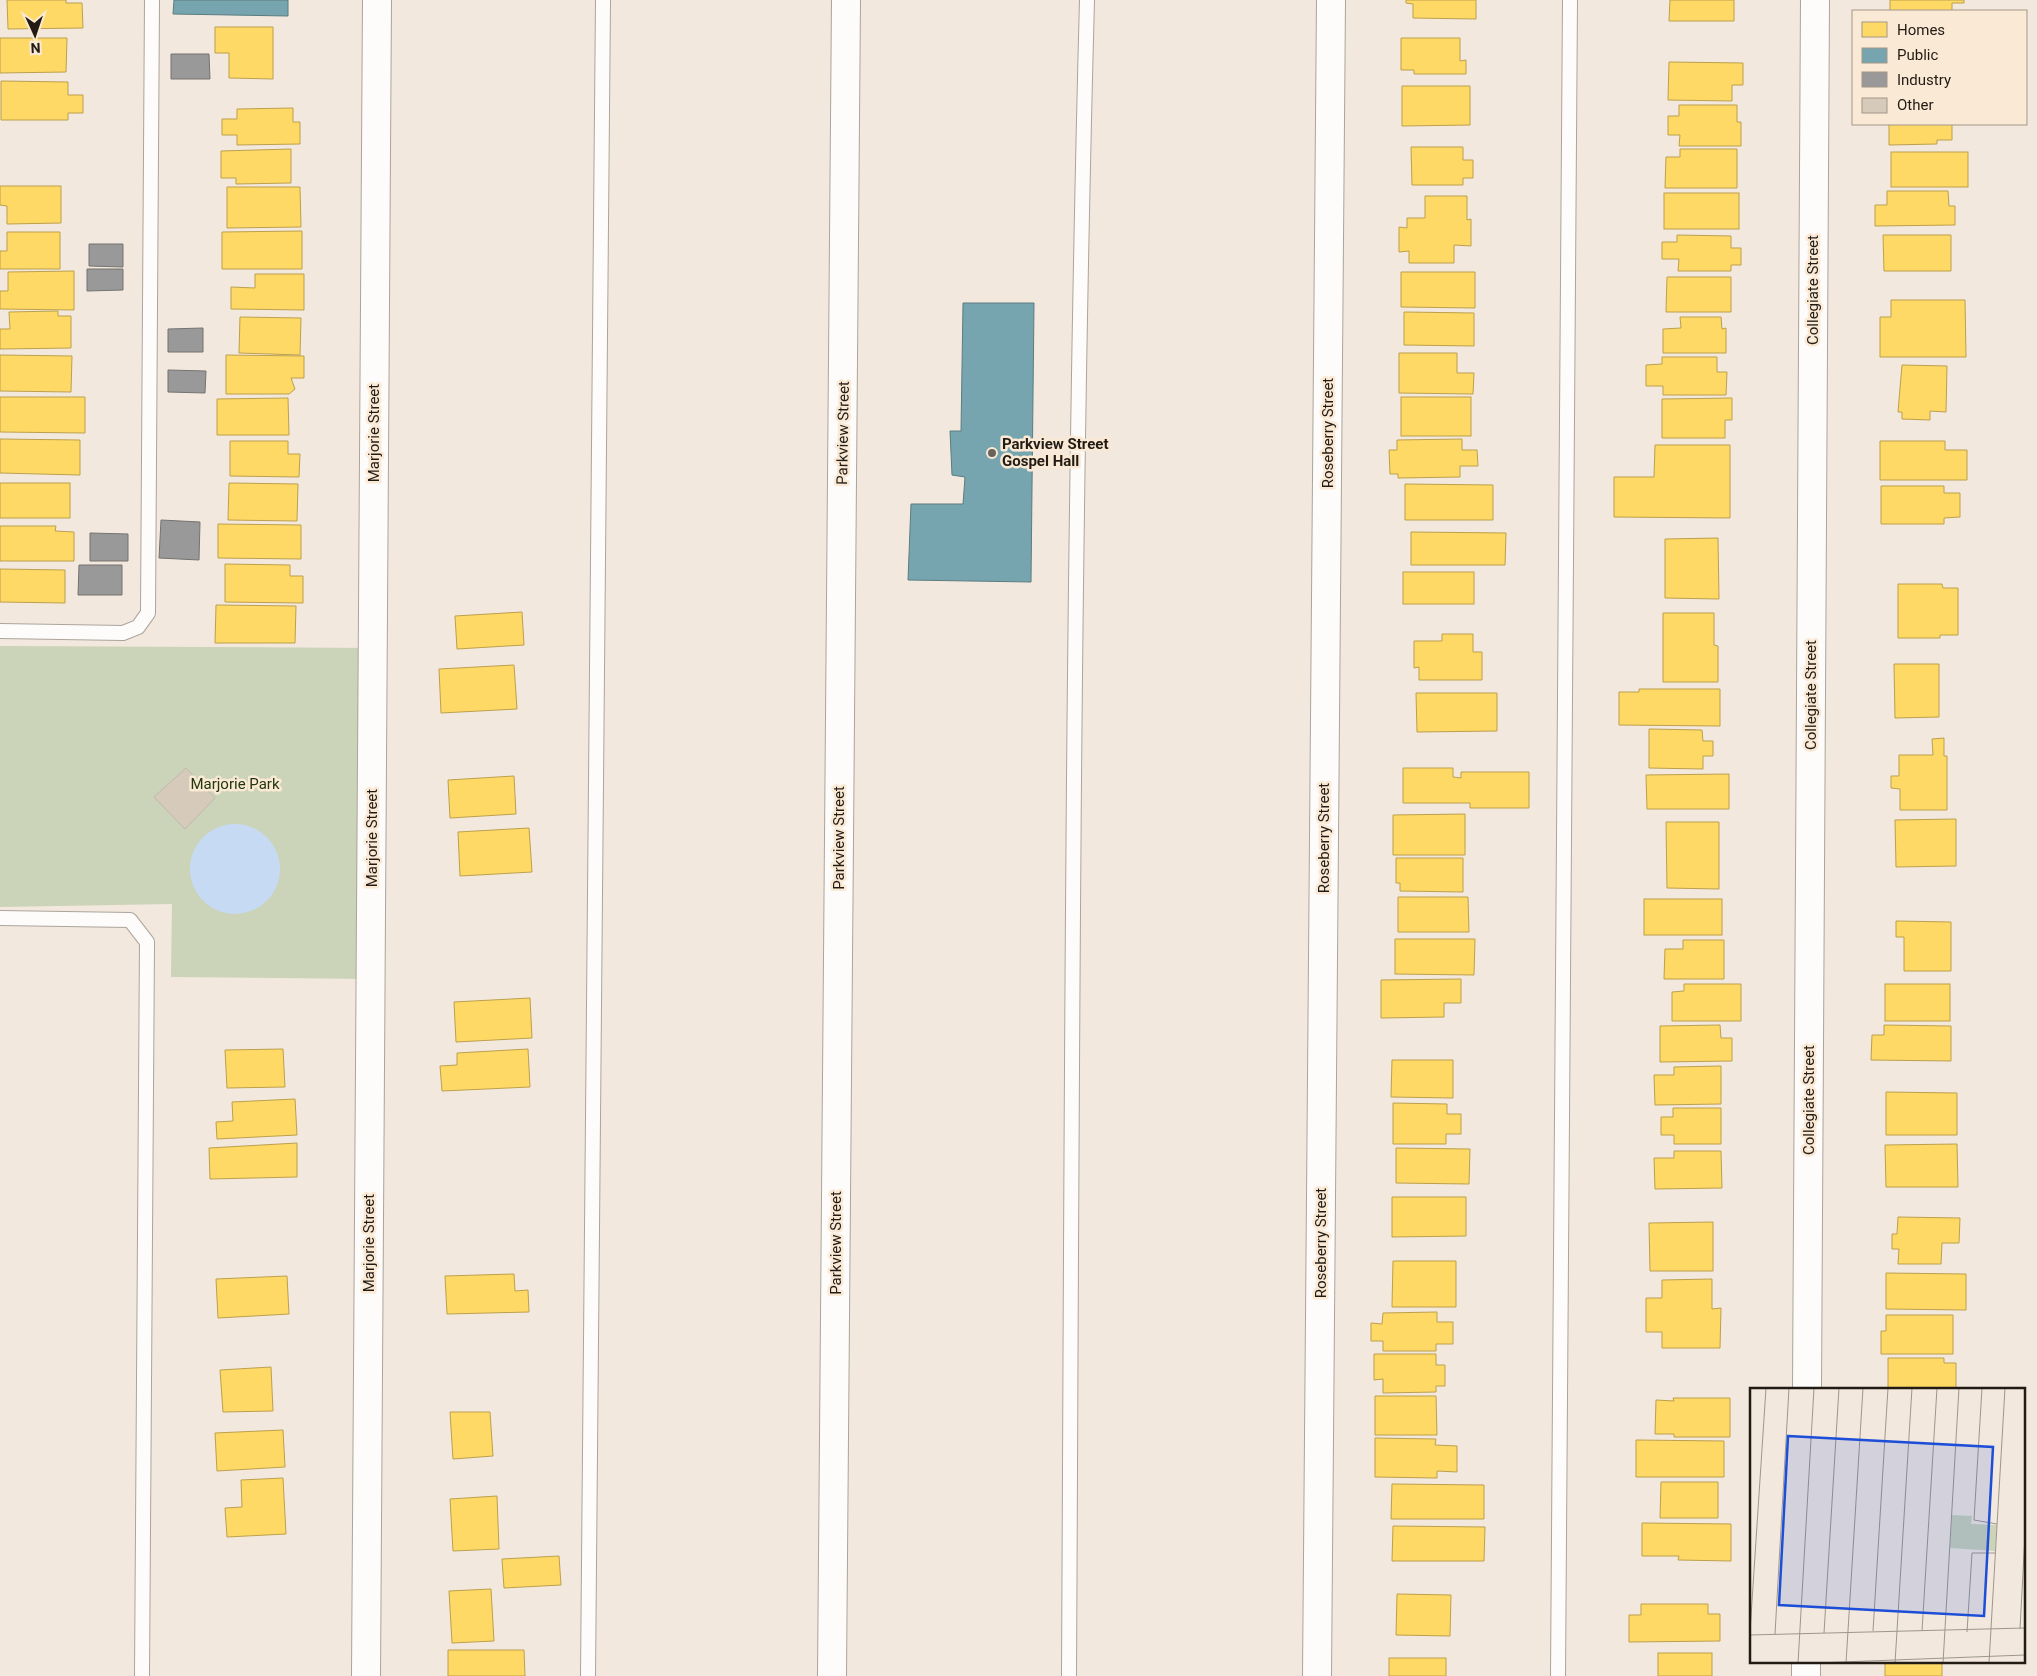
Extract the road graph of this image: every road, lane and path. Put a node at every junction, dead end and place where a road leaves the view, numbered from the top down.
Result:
1 (152, 0) edge
2 (377, 0) edge
3 (603, 0) edge
4 (846, 0) edge
5 (1087, 0) edge
6 (1332, 0) edge
7 (1570, 0) edge
8 (1815, 0) edge
9 (0, 631) edge
10 (0, 918) edge
11 (1807, 1388) edge
12 (142, 1676) edge
13 (366, 1676) edge
14 (588, 1676) edge
15 (832, 1676) edge
16 (1069, 1676) edge
17 (1317, 1676) edge
18 (1558, 1676) edge

1 - 9 lane
2 - 13 street, Marjorie Street
3 - 14 lane
4 - 15 street, Parkview Street
5 - 16 lane
6 - 17 street, Roseberry Street
7 - 18 lane
8 - 11 street, Collegiate Street
10 - 12 lane

